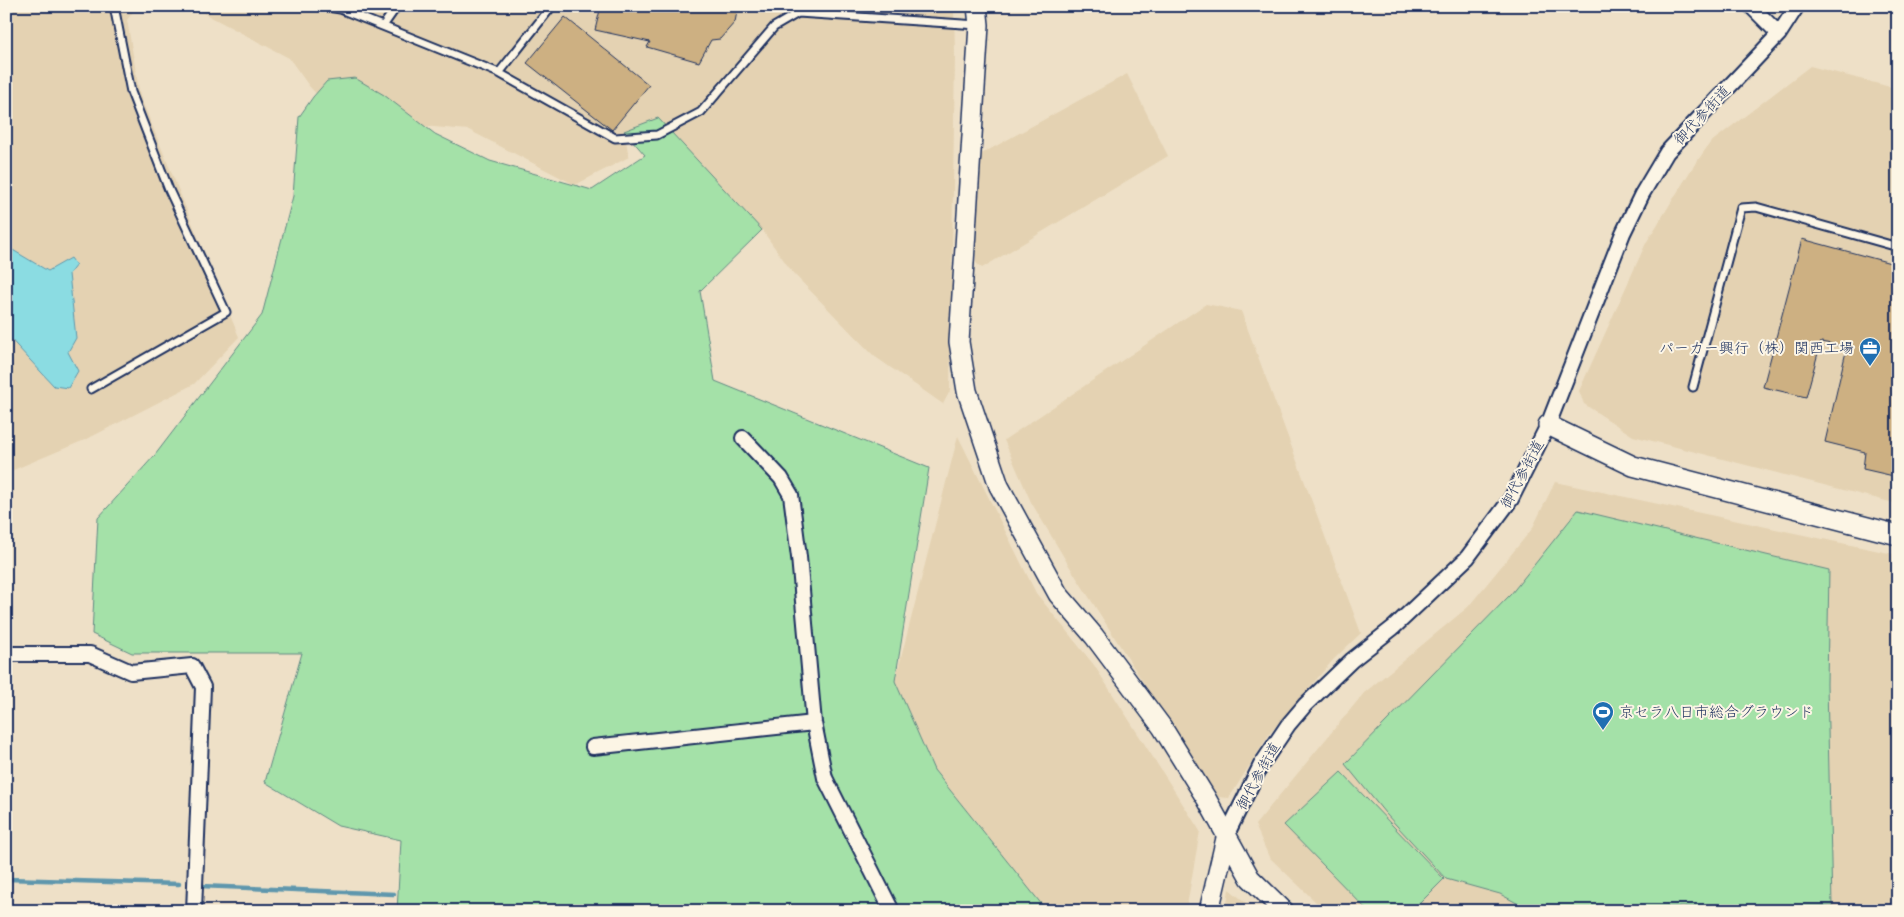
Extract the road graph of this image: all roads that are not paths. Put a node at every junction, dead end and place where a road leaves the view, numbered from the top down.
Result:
1 (114, 6) edge
2 (323, 6) edge
3 (397, 6) edge
4 (552, 6) edge
5 (792, 6) edge
6 (977, 6) edge
7 (1751, 6) edge
8 (1797, 6) edge
9 (793, 16) junction
10 (383, 26) junction
11 (979, 26) junction
12 (1779, 34) junction
13 (499, 73) junction
14 (1898, 248) edge
15 (1692, 388) dead end
16 (91, 390) dead end
17 (1548, 425) junction
18 (743, 438) dead end
19 (1898, 535) edge
20 (6, 654) edge
21 (814, 723) junction
22 (593, 748) dead end
23 (1227, 834) junction
24 (194, 911) edge
25 (892, 911) edge
26 (1209, 911) edge
27 (1284, 911) edge

1 - 16 lane
2 - 10 lane
3 - 10 lane
4 - 13 lane
5 - 9 lane
6 - 11 street
7 - 12 street
8 - 12 street, 御代参街道
9 - 11 lane
9 - 13 lane
10 - 13 lane
11 - 23 street
12 - 17 street, 御代参街道
14 - 15 lane
17 - 19 street
17 - 23 street, 御代参街道
18 - 21 street
20 - 24 street
21 - 22 street
21 - 25 street
23 - 26 street, 御代参街道
23 - 27 street

